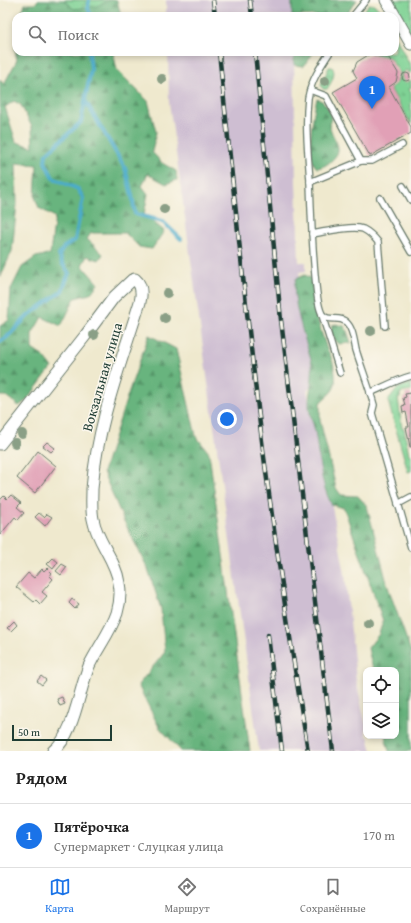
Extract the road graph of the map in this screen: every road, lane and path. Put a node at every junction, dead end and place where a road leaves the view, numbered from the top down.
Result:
1 (366, 0) edge
2 (386, 0) edge
3 (356, 12) edge
4 (393, 12) edge
5 (399, 23) edge
6 (411, 44) edge
7 (327, 56) edge
8 (310, 90) junction
9 (402, 145) dead end
10 (361, 160) junction
11 (310, 182) junction
12 (403, 186) dead end
13 (380, 198) dead end
14 (411, 200) edge
15 (312, 234) junction
16 (411, 252) edge
17 (321, 313) junction
18 (385, 326) dead end
19 (340, 373) dead end
20 (411, 376) edge
21 (370, 393) junction
22 (0, 444) edge
23 (411, 497) edge
24 (398, 504) junction
25 (411, 548) edge
26 (53, 751) edge

1 - 3 lane
2 - 4 street
5 - 6 street
7 - 8 lane
8 - 10 lane
8 - 11 lane
9 - 10 lane
10 - 11 lane
11 - 15 lane
12 - 14 lane
13 - 16 lane
15 - 17 lane
15 - 18 lane
17 - 19 lane
17 - 21 lane
20 - 21 lane
21 - 24 lane
22 - 26 street, Вокзальная улица
23 - 24 lane
24 - 25 lane

